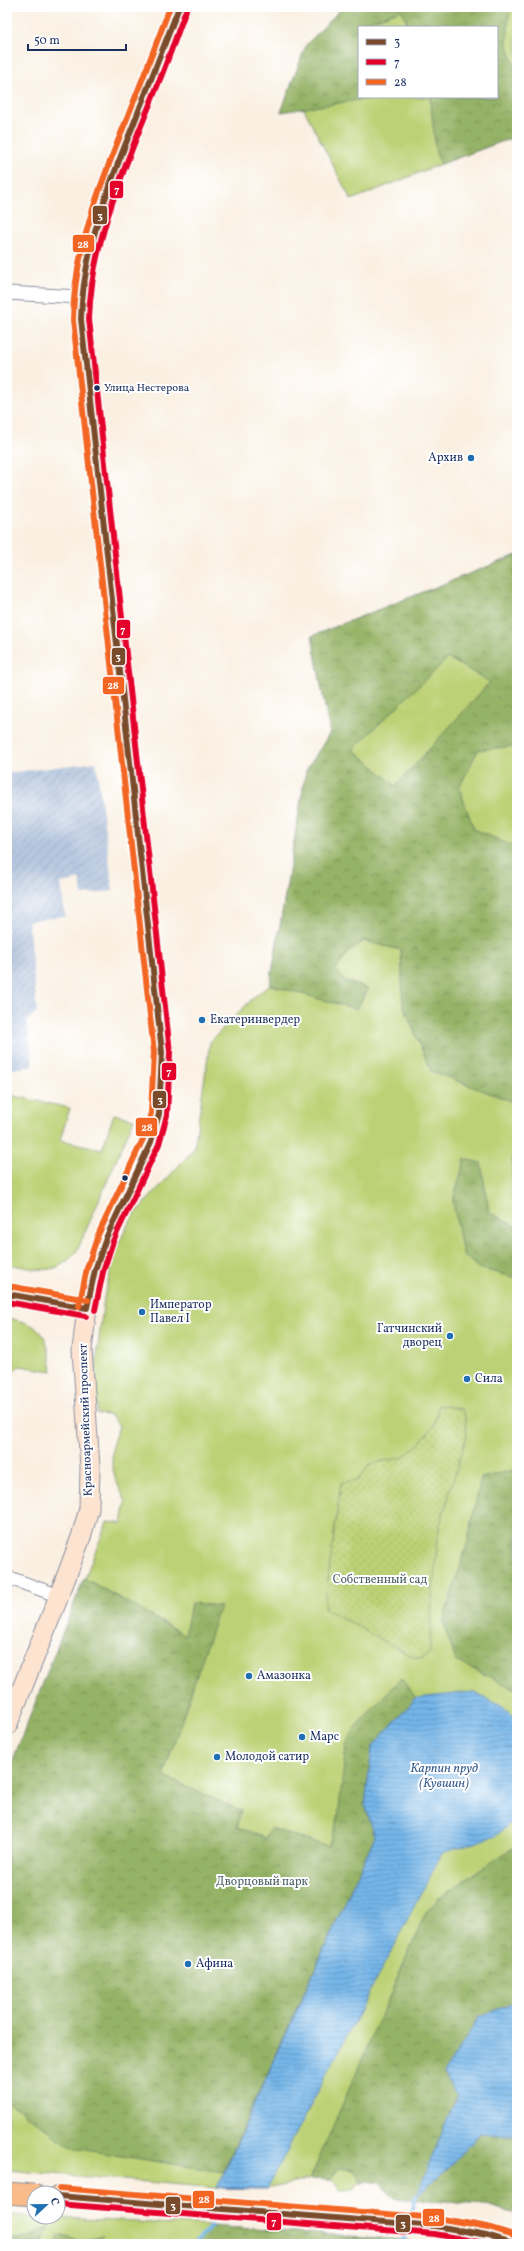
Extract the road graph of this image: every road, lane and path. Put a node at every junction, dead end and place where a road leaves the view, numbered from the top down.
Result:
1 (179, 7) edge
2 (7, 293) edge
3 (80, 297) junction
4 (7, 1294) edge
5 (87, 1308) junction
6 (7, 1578) edge
7 (59, 1596) junction
8 (7, 1726) edge
9 (7, 2193) edge
10 (26, 2194) edge
11 (66, 2197) edge
12 (516, 2244) edge

1 - 3 main road, Красноармейский проспект
2 - 3 street
3 - 5 main road, Красноармейский проспект
4 - 5 street
5 - 7 main road, Красноармейский проспект
6 - 7 street
7 - 8 main road, Красноармейский проспект
9 - 10 main road
11 - 12 main road

